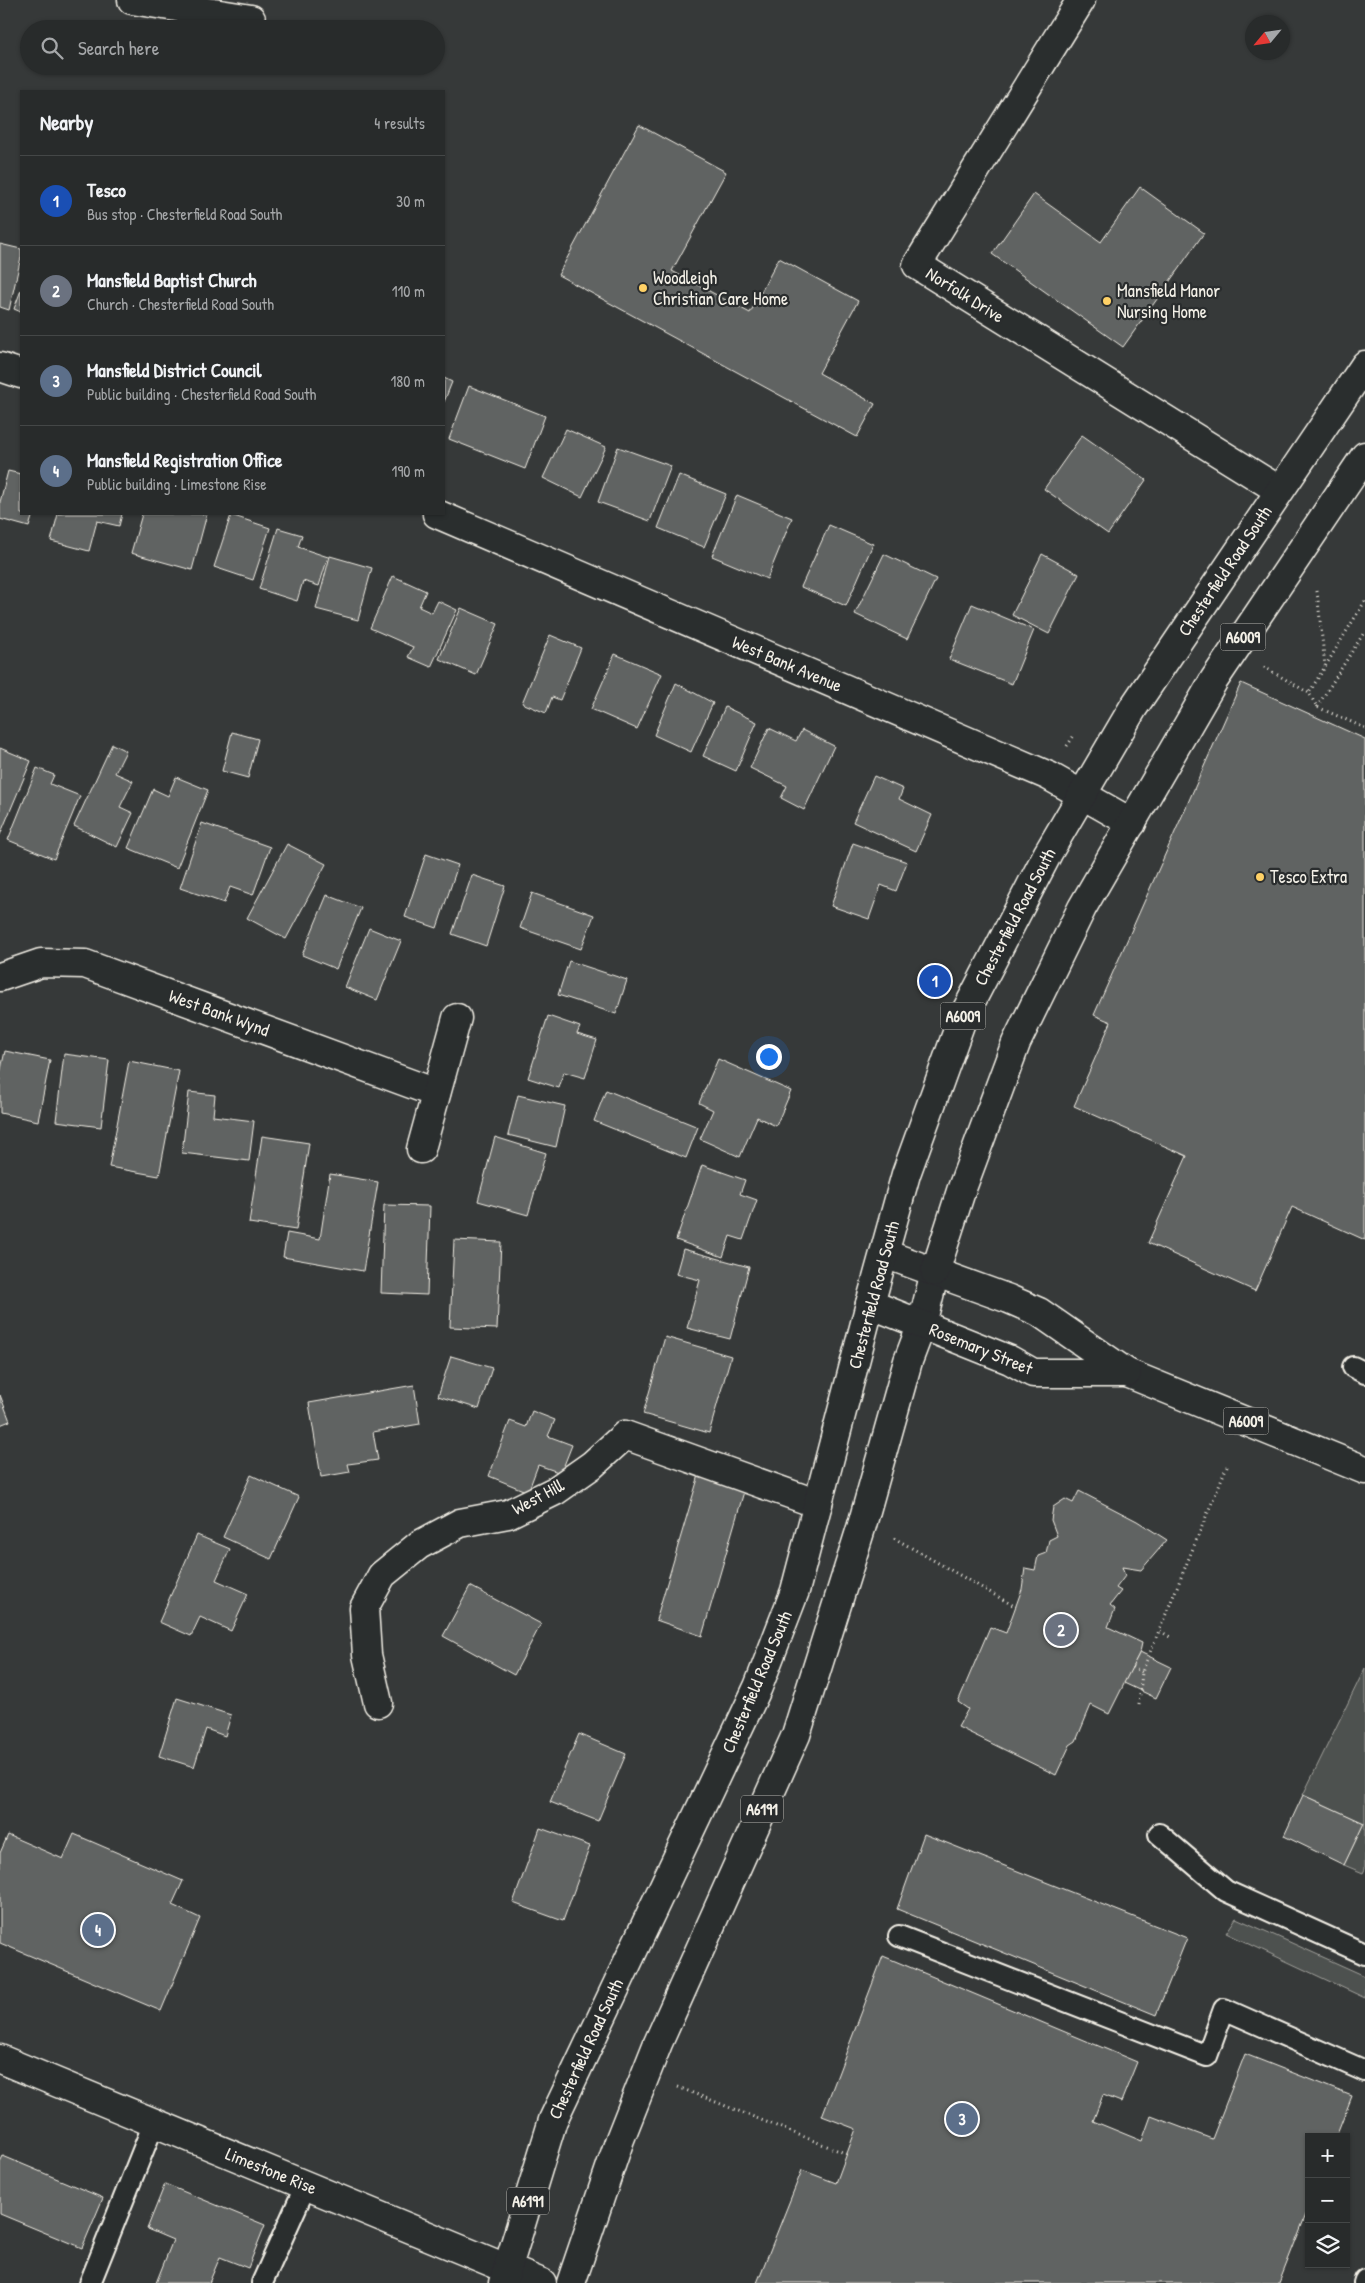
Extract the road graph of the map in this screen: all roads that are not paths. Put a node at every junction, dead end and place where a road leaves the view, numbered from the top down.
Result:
1 (132, 0) edge
2 (1081, 0) edge
3 (251, 19) dead end
4 (1365, 364) edge
5 (0, 367) edge
6 (20, 374) edge
7 (1365, 456) edge
8 (1280, 490) junction
9 (438, 515) edge
10 (1082, 795) junction
11 (1132, 823) junction
12 (0, 977) edge
13 (457, 1018) dead end
14 (436, 1093) junction
15 (421, 1149) dead end
16 (885, 1254) junction
17 (935, 1272) junction
18 (870, 1304) junction
19 (922, 1324) junction
20 (1127, 1372) junction
21 (1365, 1470) edge
22 (818, 1504) junction
23 (378, 1703) dead end
24 (1159, 1834) dead end
25 (899, 1936) dead end
26 (1365, 1954) edge
27 (0, 2059) edge
28 (1365, 2071) edge
29 (154, 2123) junction
30 (306, 2185) junction
31 (505, 2276) edge
32 (90, 2283) edge
33 (262, 2283) edge
34 (542, 2283) edge
35 (571, 2283) edge

1 - 3 main road
2 - 8 main road, Norfolk Drive
4 - 8 main road, Chesterfield Road South / A6009
5 - 6 main road
7 - 11 main road, A6009
8 - 10 main road, Chesterfield Road South / A6009
9 - 10 main road, West Bank Avenue
10 - 11 main road, West Bank Avenue
10 - 16 main road, Chesterfield Road South / A6009
11 - 17 main road, A6009
12 - 14 main road, West Bank Wynd
13 - 14 main road
14 - 15 main road
16 - 17 main road, Rosemary Street / A6009
16 - 18 main road, Chesterfield Road South / A6009
17 - 19 main road, A6191
17 - 20 main road, Rosemary Street / A6009
18 - 19 main road, Rosemary Street / A6009
18 - 22 main road, Chesterfield Road South / A6191
19 - 20 main road, Rosemary Street / A6009
19 - 35 main road, A6191
20 - 21 main road, Rosemary Street / A6009
22 - 23 main road, West Hill
22 - 31 main road, Chesterfield Road South / A6191
24 - 26 lane
25 - 28 lane
27 - 29 main road, Limestone Rise
29 - 30 main road, Limestone Rise
29 - 32 lane
30 - 31 main road, Limestone Rise
30 - 33 lane
31 - 34 main road, Limestone Rise

